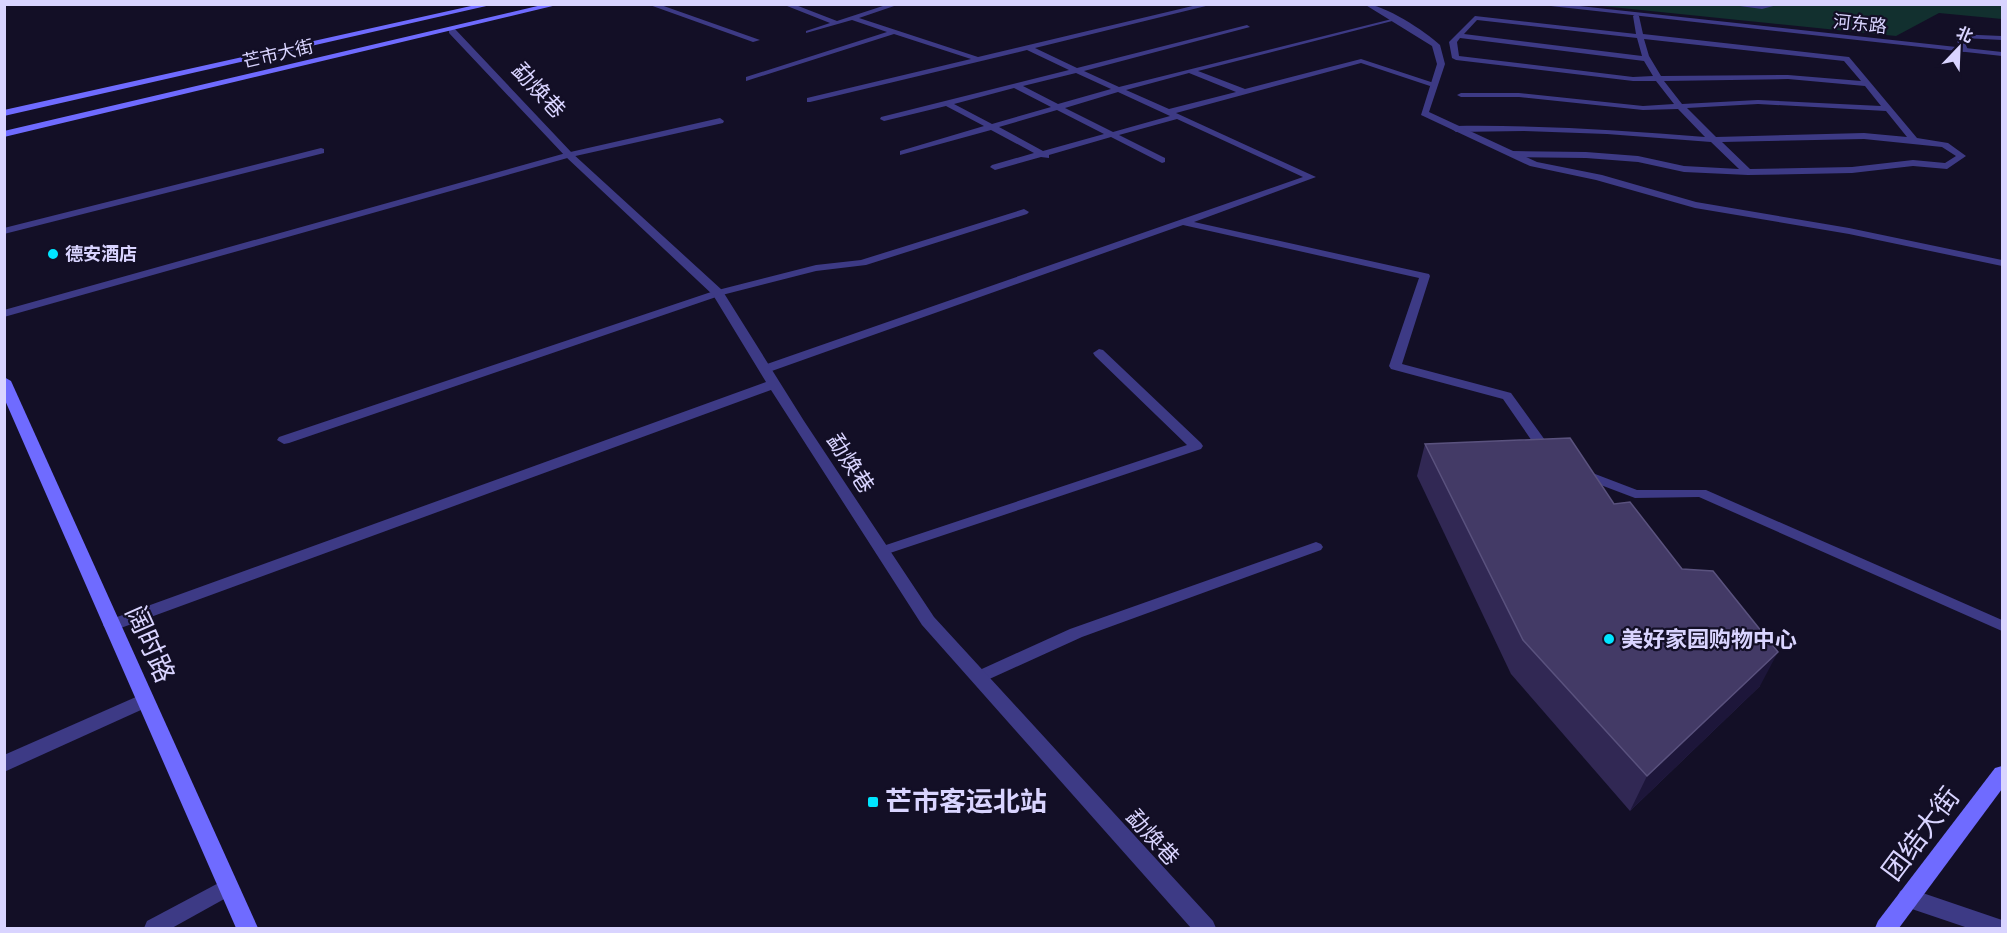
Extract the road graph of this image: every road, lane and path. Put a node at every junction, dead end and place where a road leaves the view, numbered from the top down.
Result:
1 (492, 4) edge
2 (558, 4) edge
3 (650, 4) edge
4 (784, 4) edge
5 (897, 4) edge
6 (1211, 4) edge
7 (1366, 4) edge
8 (1536, 4) edge
9 (1728, 4) edge
10 (1778, 4) edge
11 (1636, 16) junction
12 (851, 18) junction
13 (1394, 18) junction
14 (837, 23) junction
15 (1247, 27) dead end
16 (452, 31) junction
17 (808, 32) dead end
18 (894, 32) junction
19 (1459, 36) junction
20 (1641, 38) junction
21 (2002, 38) edge
22 (756, 40) dead end
23 (1030, 49) junction
24 (1964, 50) junction
25 (2002, 54) edge
26 (975, 58) dead end
27 (1646, 59) junction
28 (1074, 69) junction
29 (1190, 71) junction
30 (749, 79) dead end
31 (1659, 79) junction
32 (1433, 84) junction
33 (1865, 84) junction
34 (1014, 85) junction
35 (1119, 89) junction
36 (1244, 92) junction
37 (1461, 95) dead end
38 (810, 99) dead end
39 (947, 103) junction
40 (1681, 107) junction
41 (1057, 108) junction
42 (1888, 109) junction
43 (4, 113) edge
44 (1173, 114) junction
45 (884, 119) dead end
46 (720, 120) dead end
47 (990, 127) junction
48 (1456, 129) junction
49 (4, 134) edge
50 (1110, 134) junction
51 (1716, 140) junction
52 (1914, 140) junction
53 (321, 151) dead end
54 (903, 153) dead end
55 (1042, 154) junction
56 (1512, 154) junction
57 (569, 155) junction
58 (1051, 159) dead end
59 (1162, 160) dead end
60 (995, 167) dead end
61 (1748, 172) junction
62 (1024, 212) dead end
63 (1182, 222) junction
64 (4, 231) edge
65 (2002, 263) edge
66 (718, 293) junction
67 (4, 314) edge
68 (1099, 353) dead end
69 (765, 369) junction
70 (4, 381) edge
71 (774, 384) junction
72 (284, 440) dead end
73 (1316, 547) dead end
74 (882, 551) junction
75 (112, 625) junction
76 (2002, 626) edge
77 (979, 677) junction
78 (145, 700) junction
79 (4, 764) edge
80 (2002, 774) edge
81 (228, 887) junction
82 (1908, 898) junction
83 (154, 928) edge
84 (246, 928) edge
85 (1205, 928) edge
86 (1886, 928) edge
87 (1996, 928) edge

1 - 43 main road, 芒市大街
2 - 16 main road, 芒市大街
3 - 22 lane
4 - 14 lane
5 - 12 lane
6 - 23 lane
7 - 13 street
8 - 11 street, 河东路
9 - 10 lane
11 - 20 lane
11 - 24 street, 河东路
12 - 14 lane
12 - 18 lane
13 - 29 lane
13 - 32 street
14 - 17 lane
15 - 28 lane
16 - 49 main road, 芒市大街
16 - 57 street, 勐焕巷
18 - 26 lane
18 - 30 lane
19 - 20 lane
19 - 27 lane
19 - 31 lane
20 - 27 lane
20 - 33 lane
21 - 24 lane
23 - 28 lane
23 - 38 lane
24 - 25 street, 河东路
27 - 31 lane
28 - 34 lane
28 - 35 lane
29 - 35 lane
29 - 36 lane
31 - 33 lane
31 - 40 lane
32 - 36 lane
32 - 48 street
33 - 42 lane
34 - 39 lane
34 - 41 lane
35 - 41 lane
35 - 44 lane
36 - 44 lane
37 - 40 lane
39 - 45 lane
39 - 47 lane
40 - 42 lane
40 - 51 lane
41 - 47 lane
41 - 50 lane
42 - 52 lane
44 - 50 lane
44 - 63 lane
46 - 57 lane
47 - 54 lane
47 - 55 lane
48 - 51 lane
48 - 56 street
50 - 55 lane
50 - 59 lane
51 - 52 lane
51 - 61 lane
52 - 61 lane
53 - 64 lane
55 - 58 lane
55 - 60 lane
56 - 61 lane
56 - 65 street
57 - 66 street, 勐焕巷
57 - 67 lane
62 - 66 lane
63 - 69 lane
63 - 76 lane
66 - 69 street, 勐焕巷
66 - 72 lane
68 - 74 lane
69 - 71 street, 勐焕巷
70 - 75 main road, 阔时路
71 - 74 street, 勐焕巷
71 - 75 street
73 - 77 lane
74 - 77 street, 勐焕巷
75 - 78 main road, 阔时路
77 - 85 street, 勐焕巷
78 - 79 street
78 - 81 main road, 阔时路
80 - 82 main road, 团结大街
81 - 83 lane
81 - 84 main road, 阔时路
82 - 86 main road, 团结大街
82 - 87 street

